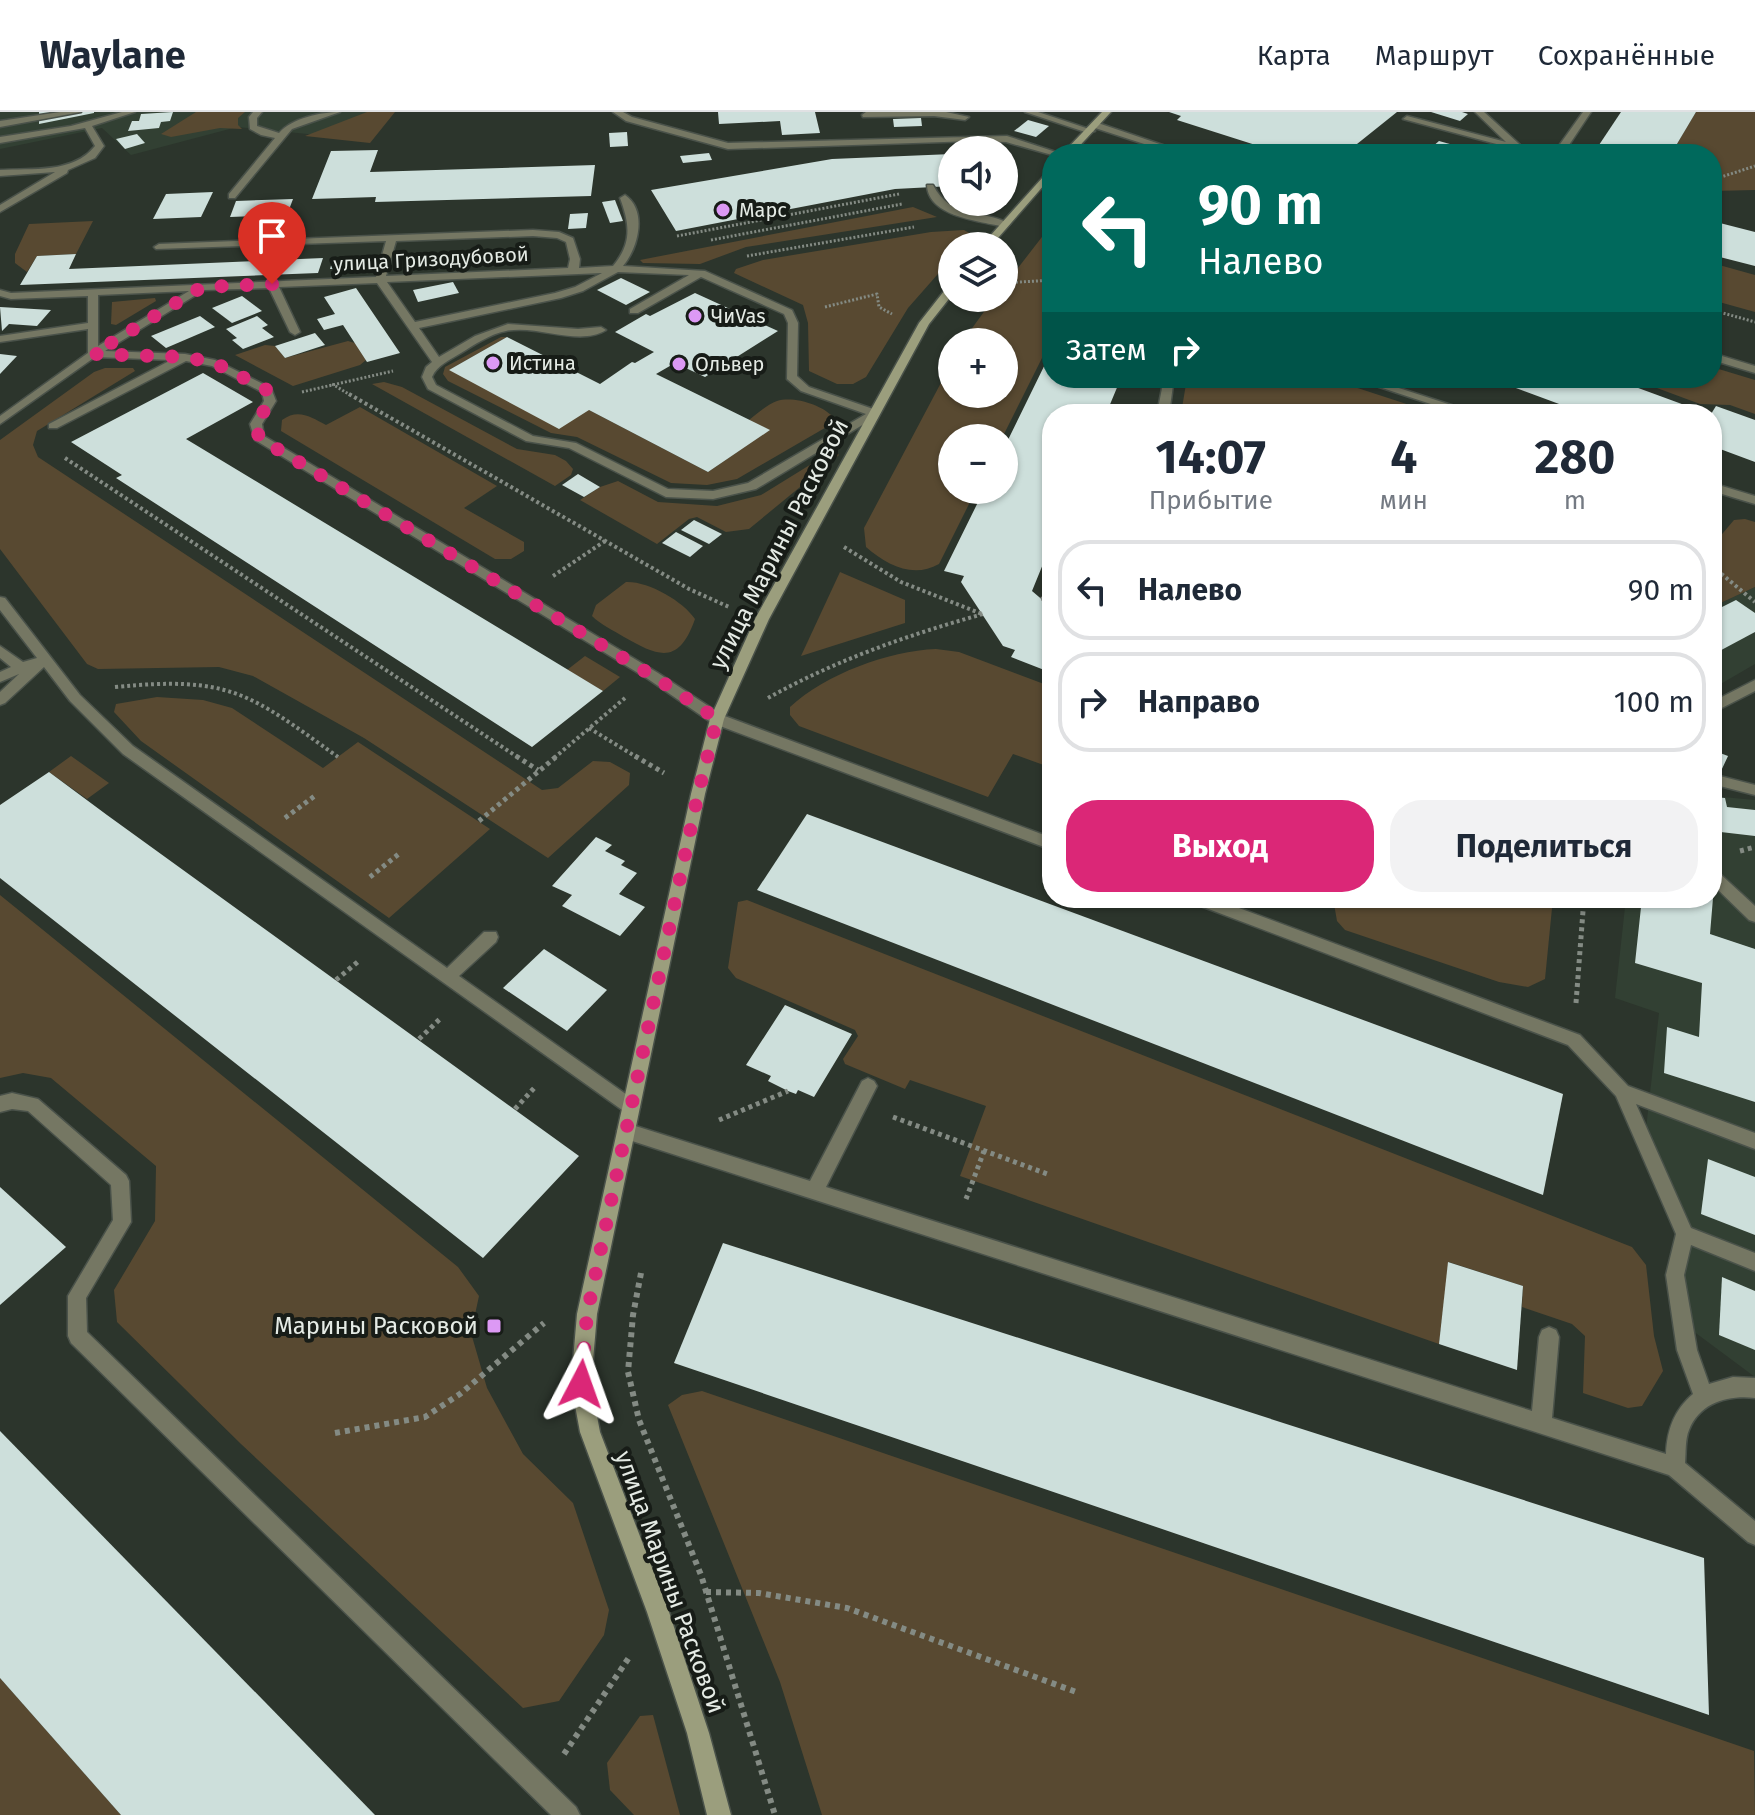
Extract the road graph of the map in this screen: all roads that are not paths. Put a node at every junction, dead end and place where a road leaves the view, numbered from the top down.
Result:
1 (77, 112) edge
2 (131, 112) edge
3 (258, 112) edge
4 (313, 112) edge
5 (336, 112) edge
6 (617, 112) edge
7 (1029, 112) edge
8 (1107, 112) edge
9 (1479, 112) edge
10 (1587, 112) edge
11 (866, 114) edge
12 (965, 117) dead end
13 (1407, 119) dead end
14 (0, 124) edge
15 (87, 125) junction
16 (289, 127) junction
17 (1093, 128) junction
18 (280, 136) junction
19 (920, 139) junction
20 (0, 140) edge
21 (871, 142) junction
22 (1077, 144) edge
23 (1149, 144) edge
24 (1504, 144) edge
25 (1513, 144) edge
26 (1565, 144) edge
27 (1042, 150) edge
28 (923, 155) dead end
29 (82, 162) junction
30 (0, 173) edge
31 (1042, 182) edge
32 (931, 192) road end
33 (232, 196) dead end
34 (625, 198) dead end
35 (1, 207) edge
36 (1005, 224) junction
37 (998, 232) edge
38 (392, 238) junction
39 (159, 247) dead end
40 (616, 269) junction
41 (573, 271) junction
42 (701, 273) junction
43 (380, 279) junction
44 (272, 284) junction
45 (202, 287) junction
46 (93, 292) junction
47 (0, 293) edge
48 (938, 306) edge
49 (634, 311) dead end
50 (93, 325) junction
51 (412, 326) junction
52 (601, 330) dead end
53 (295, 332) dead end
54 (0, 339) edge
55 (93, 354) junction
56 (185, 357) junction
57 (1722, 359) edge
58 (438, 363) junction
59 (1755, 370) edge
60 (1389, 388) edge
61 (1441, 404) edge
62 (875, 413) junction
63 (0, 421) edge
64 (53, 426) road end
65 (1722, 490) edge
66 (1755, 500) edge
67 (0, 601) edge
68 (0, 651) edge
69 (43, 660) junction
70 (21, 668) junction
71 (0, 677) edge
72 (1755, 685) edge
73 (0, 700) edge
74 (1722, 703) edge
75 (717, 719) junction
76 (1722, 782) edge
77 (1755, 790) edge
78 (1042, 840) edge
79 (1722, 885) edge
80 (1222, 908) edge
81 (1755, 916) edge
82 (490, 937) dead end
83 (449, 976) junction
84 (868, 1086) dead end
85 (1622, 1091) junction
86 (0, 1104) edge
87 (631, 1107) junction
88 (626, 1131) junction
89 (1755, 1141) edge
90 (814, 1191) junction
91 (1685, 1234) junction
92 (1755, 1262) edge
93 (1549, 1337) dead end
94 (1755, 1388) edge
95 (1703, 1396) junction
96 (1541, 1425) junction
97 (1675, 1467) junction
98 (1755, 1535) edge
99 (568, 1815) edge
100 (719, 1815) edge

1 - 14 lane
2 - 15 lane
3 - 18 lane
4 - 16 lane
5 - 16 lane
6 - 21 lane
7 - 17 lane
8 - 17 street
9 - 25 lane
10 - 26 lane
11 - 12 lane
11 - 21 lane
13 - 24 lane
15 - 20 lane
15 - 29 lane
16 - 18 lane
17 - 22 street
17 - 23 lane
18 - 33 lane
19 - 21 lane
19 - 27 lane
19 - 28 lane
29 - 30 lane
29 - 35 lane
31 - 36 street
32 - 36 lane
34 - 40 lane
36 - 37 street
38 - 39 lane
38 - 41 lane
38 - 43 lane
40 - 41 lane, улица Гризодубовой
40 - 42 lane, улица Гризодубовой
40 - 51 lane
41 - 43 lane, улица Гризодубовой
42 - 49 lane
42 - 62 lane
43 - 44 lane, улица Гризодубовой
43 - 51 lane
44 - 45 lane, улица Гризодубовой
44 - 53 lane
45 - 46 lane
45 - 55 lane, улица Гризодубовой
46 - 47 lane
46 - 50 lane
48 - 62 street, улица Марины Расковой
50 - 54 lane
50 - 55 lane
51 - 58 lane
52 - 58 lane
55 - 56 lane
55 - 63 lane, улица Гризодубовой
56 - 64 lane
56 - 75 lane
57 - 59 lane
58 - 62 lane
60 - 61 lane
62 - 75 street, улица Марины Расковой
65 - 66 lane
67 - 69 lane
68 - 70 lane
69 - 70 lane
69 - 73 lane
69 - 83 lane
70 - 71 lane
72 - 74 lane
75 - 78 lane
75 - 87 street, улица Марины Расковой
76 - 77 lane
79 - 81 lane
80 - 85 lane
82 - 83 lane
83 - 87 lane
84 - 90 lane
85 - 89 lane
85 - 91 lane
86 - 99 lane
87 - 88 street, улица Марины Расковой
88 - 90 lane
88 - 100 street, улица Марины Расковой
90 - 96 lane
91 - 92 lane
91 - 95 lane
93 - 96 lane
94 - 95 lane
95 - 97 lane
96 - 97 lane
97 - 98 lane

